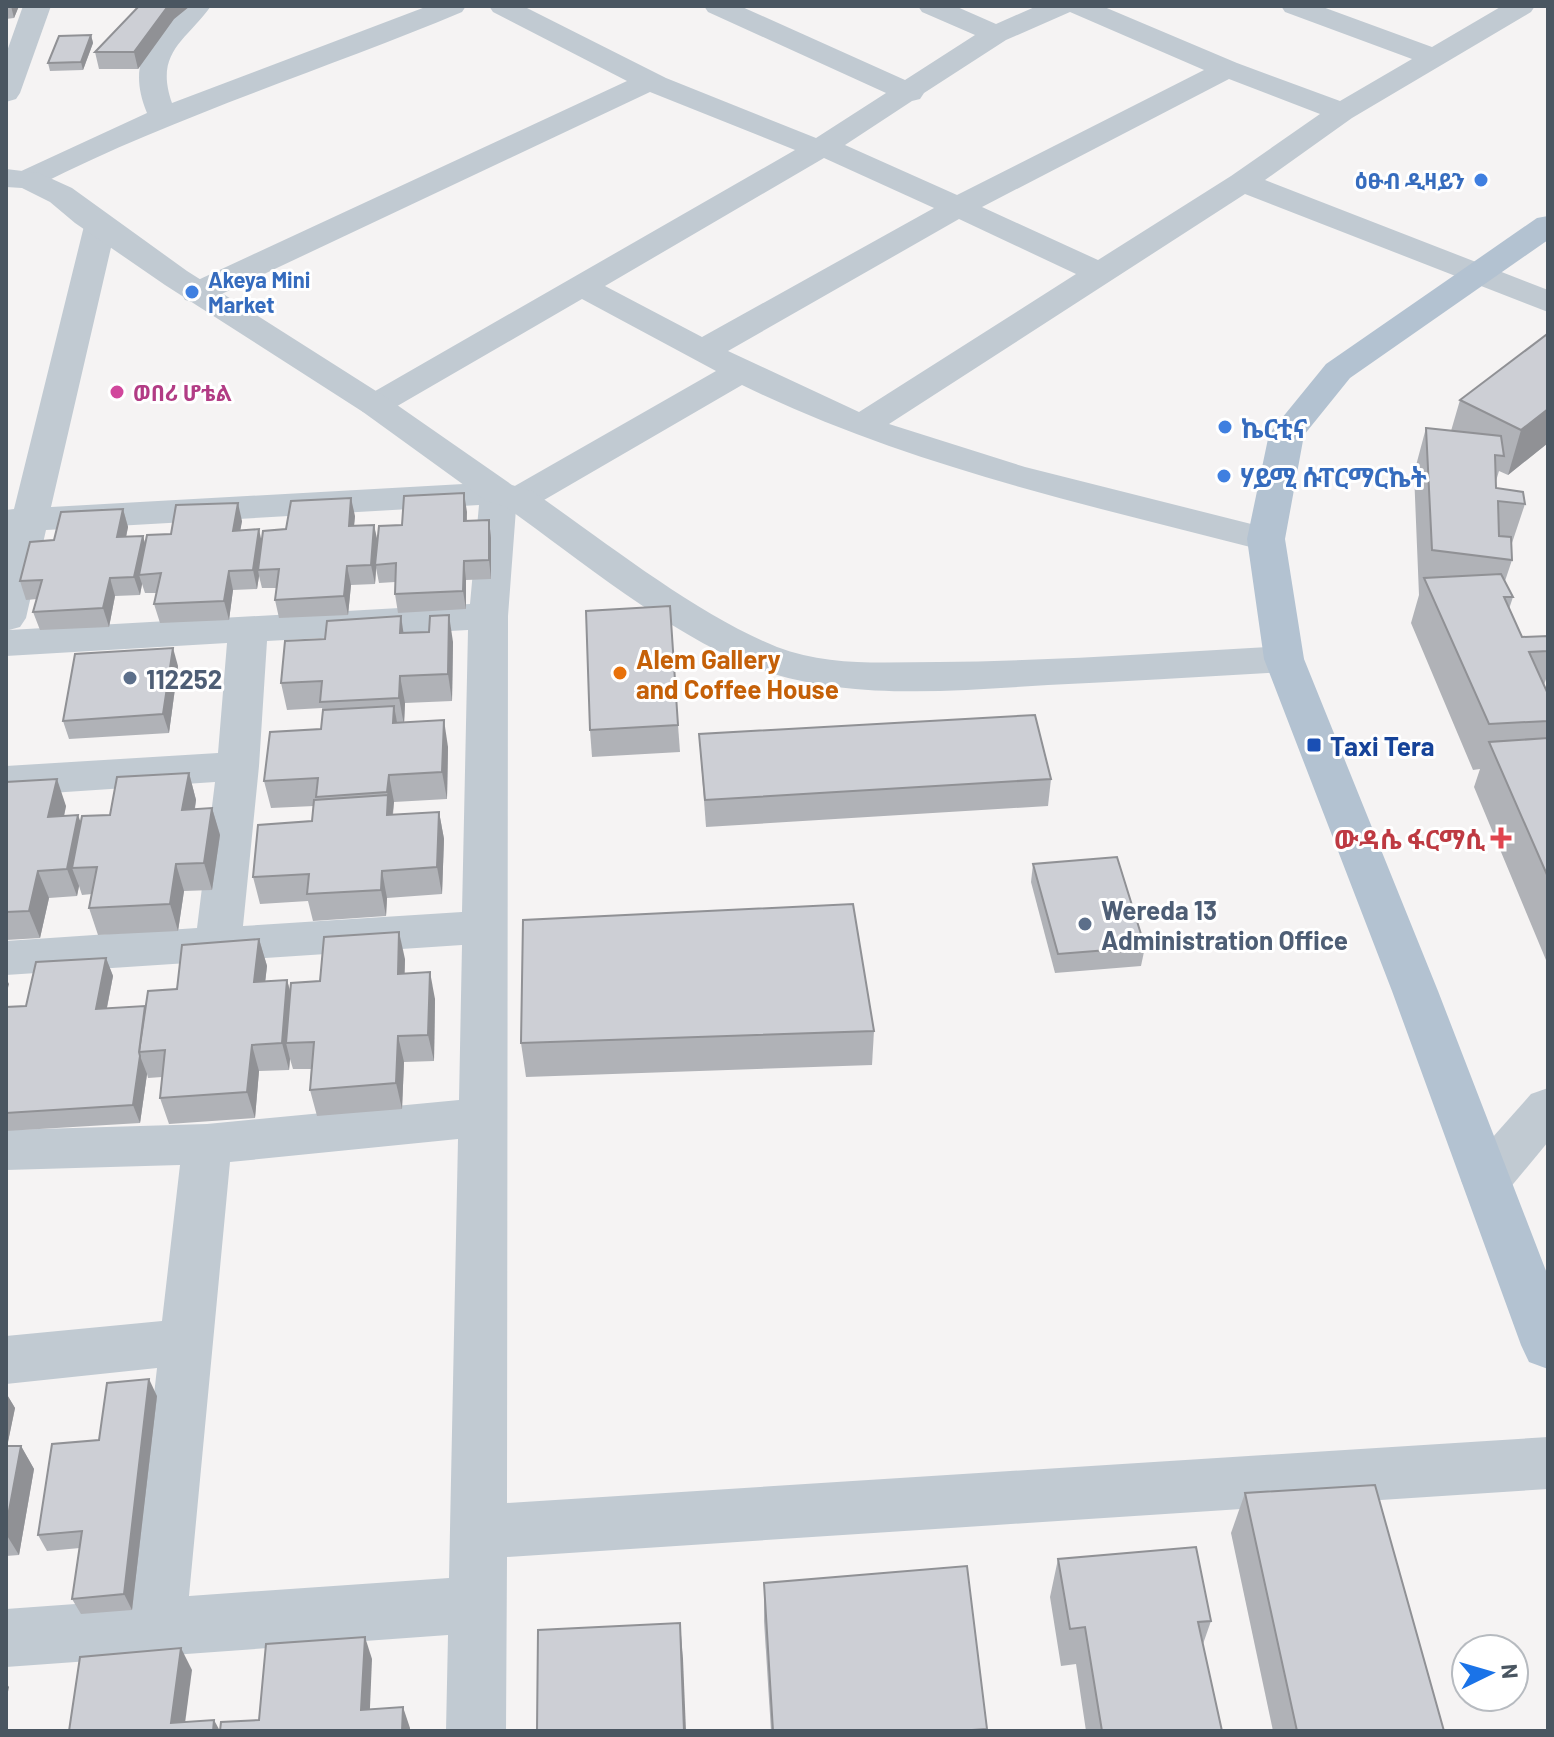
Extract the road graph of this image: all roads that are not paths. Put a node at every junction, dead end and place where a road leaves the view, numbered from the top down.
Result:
1 (197, 6) edge
2 (452, 6) edge
3 (503, 6) edge
4 (718, 6) edge
5 (932, 6) edge
6 (1060, 6) edge
7 (1079, 6) edge
8 (1295, 6) edge
9 (1517, 7) edge
10 (1548, 19) edge
11 (24, 24) edge
12 (996, 34) junction
13 (1433, 57) junction
14 (619, 69) junction
15 (1227, 69) junction
16 (649, 82) junction
17 (6, 93) edge
18 (910, 93) junction
19 (1342, 112) junction
20 (163, 117) junction
21 (819, 149) junction
22 (17, 178) edge
23 (1242, 182) junction
24 (960, 206) junction
25 (1548, 225) edge
26 (100, 226) junction
27 (1097, 272) junction
28 (1480, 275) junction
29 (187, 285) junction
30 (579, 285) junction
31 (1548, 302) edge
32 (703, 351) junction
33 (743, 370) junction
34 (375, 405) junction
35 (861, 426) junction
36 (509, 496) junction
37 (17, 521) edge
38 (1266, 539) junction
39 (488, 616) junction
40 (6, 618) edge
41 (248, 631) junction
42 (6, 643) edge
43 (1284, 659) junction
44 (238, 766) junction
45 (6, 781) edge
46 (485, 927) junction
47 (218, 944) junction
48 (6, 958) edge
49 (1548, 1108) edge
50 (483, 1117) junction
51 (207, 1144) junction
52 (6, 1150) edge
53 (1486, 1180) junction
54 (185, 1342) junction
55 (1548, 1345) edge
56 (6, 1360) edge
57 (1548, 1463) edge
58 (478, 1532) junction
59 (477, 1604) junction
60 (157, 1627) junction
61 (6, 1638) edge
62 (476, 1731) edge

1 - 20 street
2 - 20 street
3 - 14 street
4 - 18 street
5 - 12 street
6 - 12 street
7 - 15 street
8 - 13 street
9 - 10 street
9 - 13 street
11 - 17 street
12 - 18 street
13 - 19 street
14 - 16 street
14 - 29 street
15 - 19 street
15 - 24 street
16 - 21 street
16 - 29 street
18 - 21 street
19 - 23 street
20 - 22 street
21 - 24 street
21 - 30 street
22 - 26 street
23 - 27 street
23 - 28 street
24 - 27 street
24 - 32 street
25 - 28 main road
26 - 29 street
26 - 37 street
27 - 35 street
28 - 31 street
28 - 38 main road
29 - 34 street
30 - 32 street
30 - 34 street
32 - 33 street
33 - 35 street
33 - 36 street
34 - 36 street
35 - 38 street
36 - 37 street
36 - 39 street
36 - 43 street
37 - 40 street
38 - 43 main road
39 - 41 street
39 - 46 street
41 - 42 street
41 - 44 street
43 - 53 main road
44 - 45 street
44 - 47 street
46 - 47 street
46 - 50 street
47 - 48 street
49 - 53 street
50 - 51 street
50 - 58 street
51 - 52 street
51 - 54 street
53 - 55 main road
54 - 56 street
54 - 60 street
57 - 58 street
58 - 59 street
59 - 60 street
59 - 62 street
60 - 61 street

